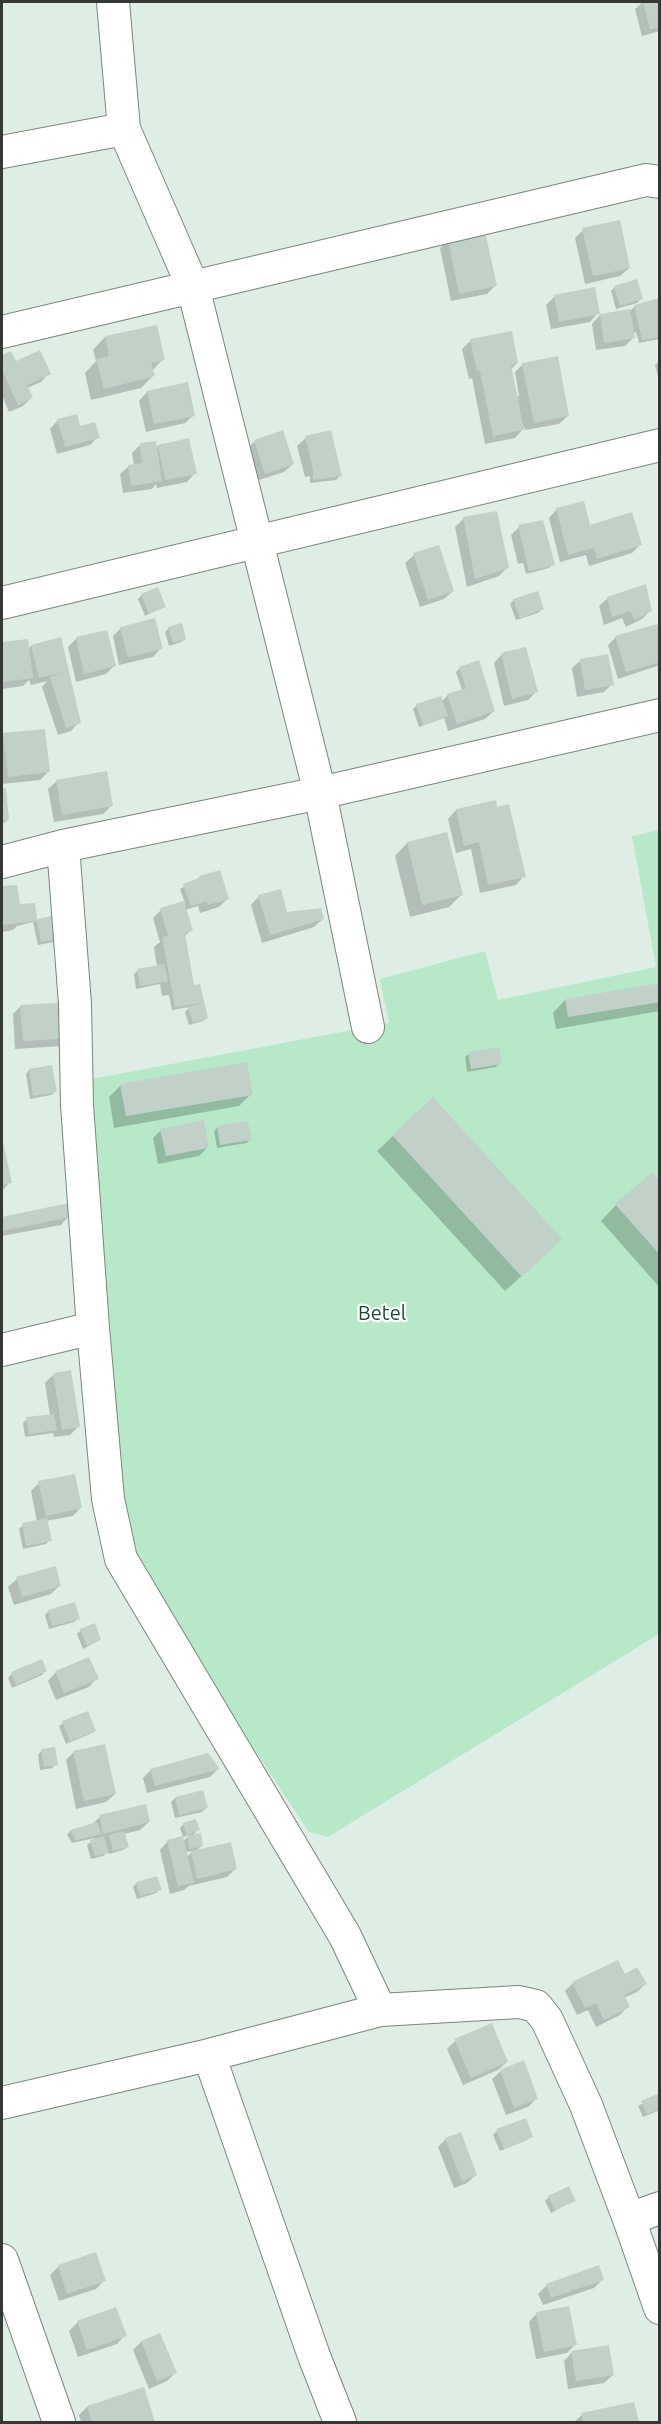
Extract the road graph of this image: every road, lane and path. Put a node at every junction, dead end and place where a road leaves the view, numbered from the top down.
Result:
1 (113, 2) edge
2 (124, 129) junction
3 (2, 152) edge
4 (660, 182) edge
5 (193, 287) junction
6 (2, 332) edge
7 (660, 444) edge
8 (257, 540) junction
9 (2, 603) edge
10 (660, 715) edge
11 (320, 793) junction
12 (63, 846) junction
13 (2, 862) edge
14 (368, 1027) dead end
15 (93, 1328) junction
16 (2, 1350) edge
17 (380, 2010) junction
18 (210, 2055) junction
19 (2, 2103) edge
20 (660, 2208) edge
21 (629, 2219) junction
22 (2, 2260) edge
23 (660, 2308) edge
24 (59, 2422) edge
25 (340, 2422) edge

1 - 2 street
2 - 3 street
2 - 5 street
4 - 5 street
5 - 6 street
5 - 8 street
7 - 8 street
8 - 9 street
8 - 11 street
10 - 11 street
11 - 12 street
11 - 14 street
12 - 13 street
12 - 15 street
15 - 16 street
15 - 17 street
17 - 18 street
17 - 21 street
18 - 19 street
18 - 25 street
20 - 21 street
21 - 23 street
22 - 24 street

